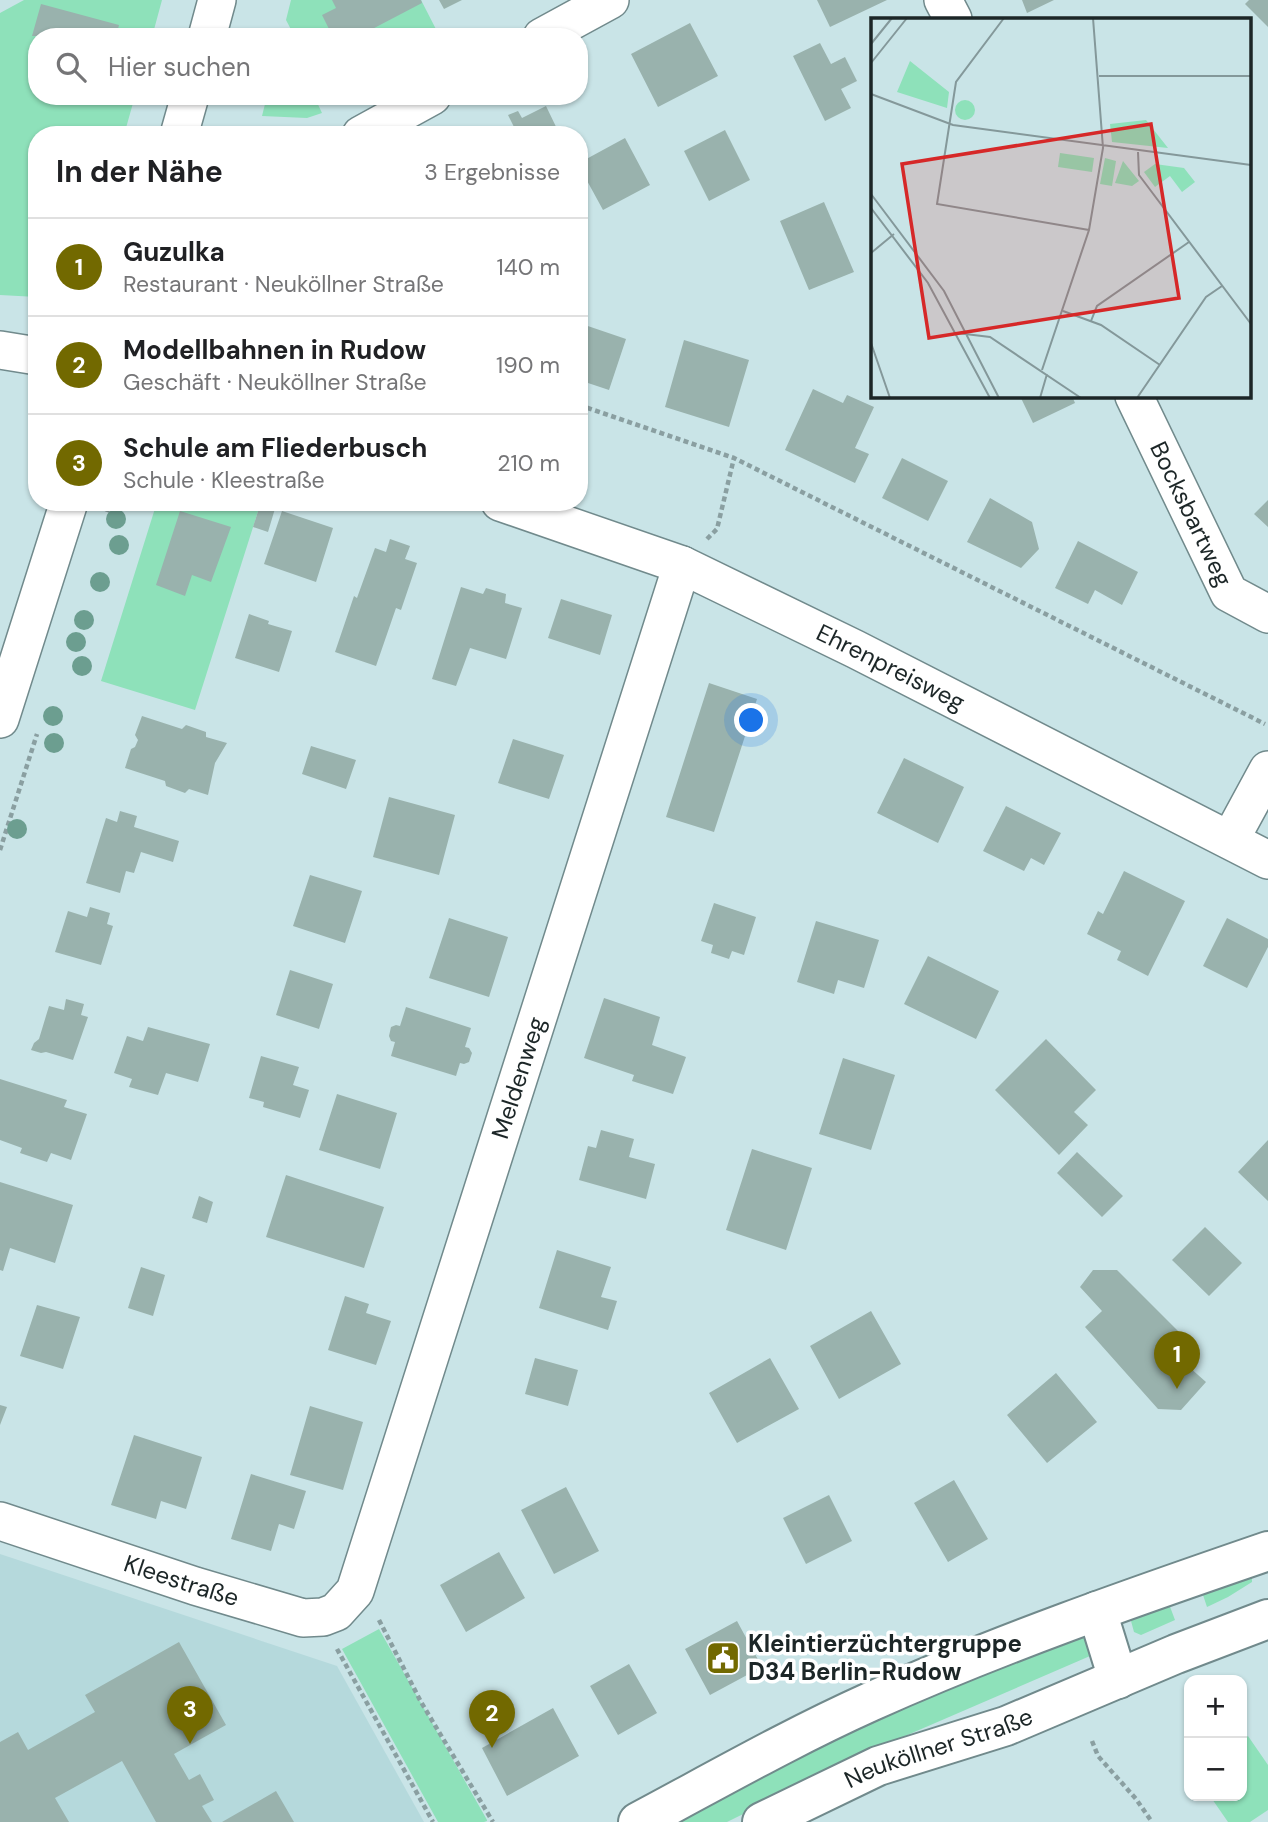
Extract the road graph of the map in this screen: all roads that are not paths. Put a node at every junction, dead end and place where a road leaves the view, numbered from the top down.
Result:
1 (217, 0) edge
2 (610, 0) edge
3 (943, 0) edge
4 (952, 18) edge
5 (209, 28) edge
6 (559, 28) edge
7 (416, 105) edge
8 (378, 126) edge
9 (0, 350) edge
10 (28, 355) edge
11 (1134, 397) edge
12 (66, 511) edge
13 (526, 511) edge
14 (682, 565) junction
15 (1268, 614) edge
16 (0, 719) edge
17 (1268, 770) edge
18 (1230, 840) junction
19 (1268, 860) edge
20 (0, 1521) edge
21 (1268, 1552) edge
22 (365, 1602) joint
23 (1097, 1611) junction
24 (1267, 1615) edge
25 (1118, 1679) junction
26 (638, 1822) edge
27 (762, 1822) edge

1 - 5 street
2 - 6 street
3 - 4 street
7 - 8 street
9 - 10 street
11 - 15 street, Bocksbartweg
12 - 16 street
13 - 14 street, Ehrenpreisweg
14 - 18 street, Ehrenpreisweg
14 - 22 street, Meldenweg
17 - 18 street
18 - 19 street, Ehrenpreisweg
20 - 22 street, Kleestraße
21 - 23 main road
23 - 25 main road
23 - 26 main road
24 - 25 main road, Neuköllner Straße
25 - 27 main road, Neuköllner Straße

